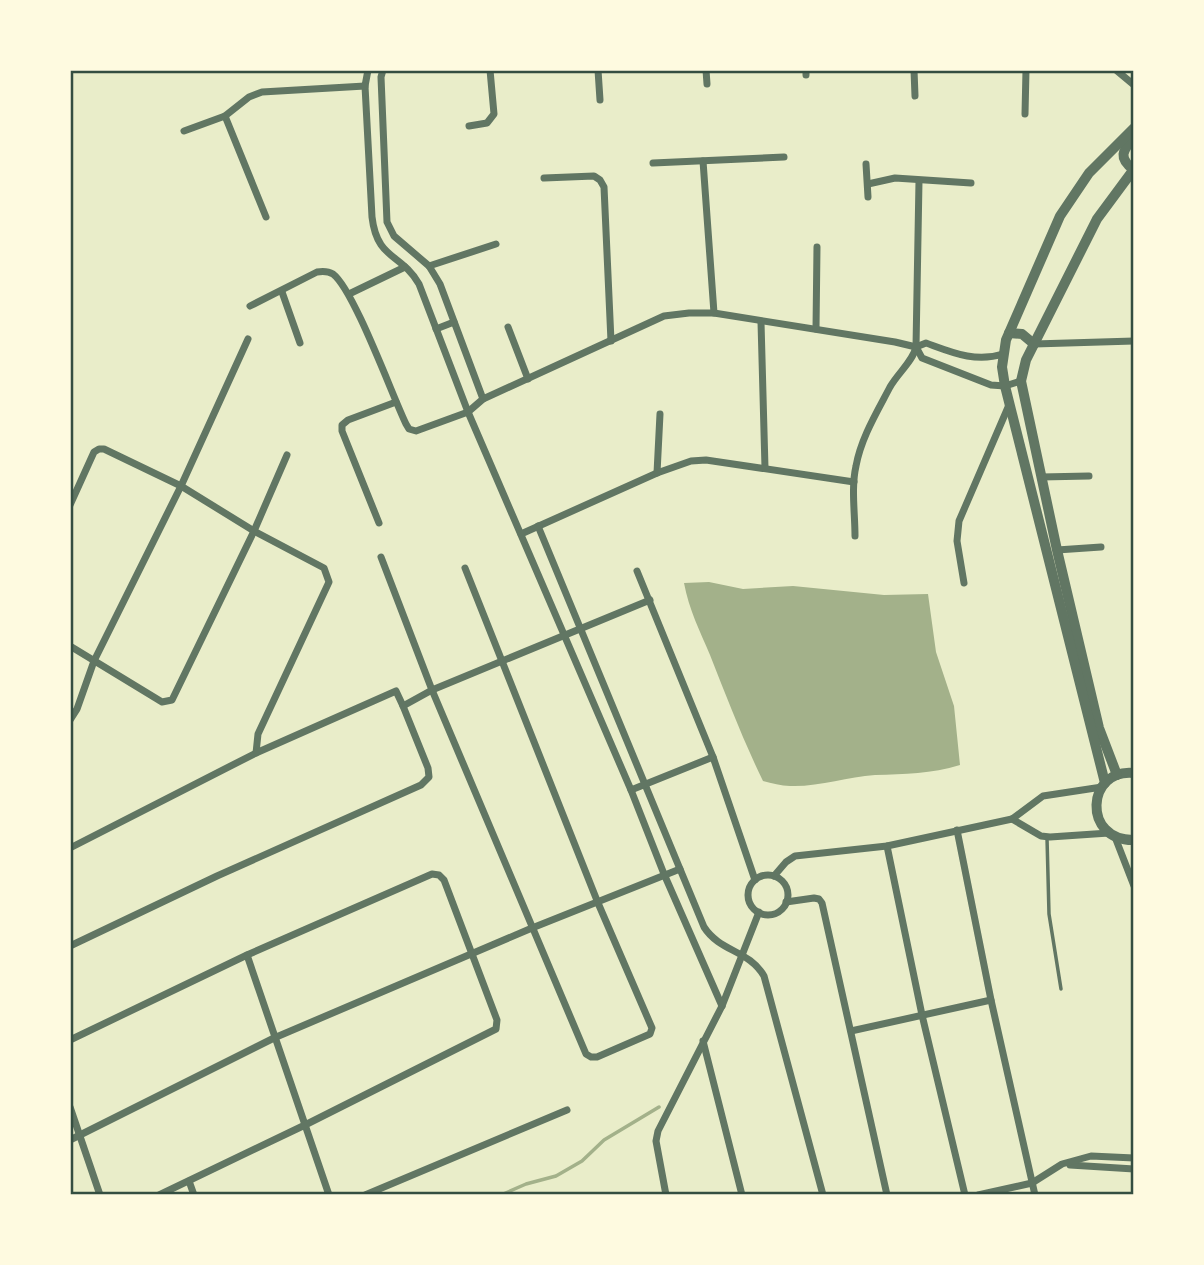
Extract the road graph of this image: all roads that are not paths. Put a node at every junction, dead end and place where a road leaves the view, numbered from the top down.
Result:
1 (368, 70) edge
2 (383, 70) edge
3 (490, 70) edge
4 (598, 70) edge
5 (706, 70) edge
6 (914, 70) edge
7 (1026, 70) edge
8 (1116, 70) edge
9 (707, 84) dead end
10 (1134, 85) edge
11 (365, 86) junction
12 (915, 96) dead end
13 (600, 100) dead end
14 (1025, 114) dead end
15 (225, 116) junction
16 (469, 126) dead end
17 (1134, 128) edge
18 (184, 131) dead end
19 (1134, 137) edge
20 (784, 157) dead end
21 (703, 161) junction
22 (653, 163) dead end
23 (385, 164) junction
24 (866, 164) dead end
25 (369, 166) junction
26 (1134, 169) edge
27 (544, 178) dead end
28 (919, 181) junction
29 (971, 183) dead end
30 (868, 184) junction
31 (869, 197) dead end
32 (266, 217) dead end
33 (496, 244) dead end
34 (817, 247) dead end
35 (429, 266) junction
36 (405, 267) junction
37 (282, 292) junction
38 (349, 294) junction
39 (250, 306) dead end
40 (714, 313) junction
41 (454, 322) junction
42 (761, 322) junction
43 (508, 327) dead end
44 (436, 328) junction
45 (817, 329) junction
46 (1009, 333) junction
47 (248, 339) dead end
48 (611, 341) junction
49 (1134, 341) edge
50 (300, 343) dead end
51 (1034, 344) junction
52 (916, 348) junction
53 (1003, 354) junction
54 (1026, 360) junction
55 (528, 379) junction
56 (1021, 382) junction
57 (1005, 386) junction
58 (483, 399) junction
59 (396, 402) junction
60 (1009, 405) junction
61 (468, 412) junction
62 (660, 414) dead end
63 (287, 455) dead end
64 (765, 468) junction
65 (657, 473) junction
66 (1089, 475) dead end
67 (1041, 478) junction
68 (854, 482) junction
69 (181, 486) junction
70 (70, 505) edge
71 (379, 523) dead end
72 (538, 526) junction
73 (254, 531) junction
74 (521, 534) junction
75 (855, 536) dead end
76 (1101, 547) dead end
77 (1057, 550) junction
78 (381, 557) dead end
79 (465, 568) dead end
80 (638, 571) dead end
81 (964, 583) dead end
82 (650, 600) junction
83 (582, 628) junction
84 (565, 635) junction
85 (70, 646) edge
86 (503, 660) junction
87 (94, 661) junction
88 (432, 690) junction
89 (402, 706) junction
90 (70, 720) edge
91 (256, 752) junction
92 (713, 757) junction
93 (1134, 773) edge
94 (1117, 775) junction
95 (646, 782) junction
96 (1103, 785) junction
97 (631, 790) junction
98 (1012, 819) junction
99 (957, 830) junction
100 (1112, 835) junction
101 (1047, 837) junction
102 (1134, 840) edge
103 (887, 846) junction
104 (70, 848) edge
105 (680, 869) junction
106 (664, 874) junction
107 (774, 876) junction
108 (755, 880) junction
109 (1134, 886) edge
110 (786, 902) junction
111 (598, 903) junction
112 (758, 912) junction
113 (532, 928) junction
114 (70, 946) edge
115 (474, 954) junction
116 (741, 954) junction
117 (247, 956) junction
118 (1060, 989) dead end
119 (991, 1000) junction
120 (722, 1006) junction
121 (922, 1015) junction
122 (851, 1031) junction
123 (274, 1038) junction
124 (70, 1040) edge
125 (703, 1041) junction
126 (70, 1107) edge
127 (567, 1110) dead end
128 (305, 1125) junction
129 (79, 1136) junction
130 (70, 1140) edge
131 (1134, 1158) edge
132 (1062, 1164) junction
133 (1134, 1169) edge
134 (189, 1181) junction
135 (1032, 1183) junction
136 (100, 1195) edge
137 (159, 1195) edge
138 (194, 1195) edge
139 (329, 1195) edge
140 (365, 1195) edge
141 (666, 1195) edge
142 (742, 1195) edge
143 (823, 1195) edge
144 (887, 1195) edge
145 (965, 1195) edge
146 (978, 1195) edge
147 (1035, 1195) edge

1 - 11 street
2 - 23 street
3 - 16 street
4 - 13 street
5 - 9 street
6 - 12 street
7 - 14 street
8 - 10 street
11 - 15 street
11 - 25 street
15 - 18 street
15 - 32 street
17 - 46 street
19 - 26 street
20 - 21 street
21 - 22 street
21 - 40 street
23 - 25 street
23 - 35 street
24 - 30 street
25 - 36 street
26 - 51 street
27 - 48 street
28 - 29 street
28 - 30 street
28 - 52 street
30 - 31 street
33 - 35 street
34 - 45 street
35 - 41 street
36 - 38 street
36 - 44 street
37 - 38 street
37 - 39 street
37 - 50 street
38 - 59 street
40 - 42 street
40 - 48 street
41 - 44 street
41 - 58 street
42 - 45 street
42 - 64 street
43 - 55 street
44 - 61 street
45 - 52 street
46 - 51 street
46 - 53 street
47 - 69 street
48 - 55 street
49 - 51 street
51 - 54 street
52 - 53 street
52 - 57 street
52 - 68 street
53 - 54 street
53 - 57 street
54 - 56 street
55 - 58 street
56 - 57 street
56 - 67 street
57 - 60 street
58 - 61 street
59 - 61 street
59 - 71 street
60 - 81 street
60 - 96 street
61 - 74 street
62 - 65 street
63 - 73 street
64 - 65 street
64 - 68 street
65 - 72 street
66 - 67 street
67 - 77 street
68 - 75 street
69 - 70 street
69 - 73 street
69 - 87 street
72 - 74 street
72 - 83 street
73 - 87 street
73 - 91 street
74 - 84 street
76 - 77 street
77 - 94 street
78 - 88 street
79 - 86 street
80 - 82 street
82 - 83 street
82 - 92 street
83 - 84 street
83 - 95 street
84 - 86 street
84 - 97 street
85 - 87 street
86 - 88 street
86 - 111 street
87 - 90 street
88 - 89 street
88 - 113 street
89 - 91 street
89 - 114 street
91 - 104 street
92 - 95 street
92 - 108 street
93 - 94 street
94 - 96 street
95 - 97 street
95 - 105 street
96 - 98 street
96 - 100 street
97 - 106 street
98 - 99 street
98 - 101 street
99 - 103 street
99 - 119 street
100 - 101 street
100 - 102 street
100 - 109 street
101 - 118 lane
103 - 107 street
103 - 121 street
105 - 106 street
105 - 116 street
106 - 111 street
106 - 120 street
107 - 108 street
107 - 110 street
108 - 112 street
110 - 112 street
110 - 122 street
111 - 113 street
111 - 113 street
112 - 116 street
113 - 115 street
115 - 117 street
115 - 123 street
115 - 128 street
116 - 120 street
116 - 143 street
117 - 123 street
117 - 124 street
119 - 121 street
119 - 135 street
120 - 125 street
121 - 122 street
121 - 145 street
122 - 144 street
123 - 128 street
123 - 129 street
125 - 141 street
125 - 142 street
126 - 129 street
127 - 140 street
128 - 134 street
128 - 139 street
129 - 130 street
129 - 136 street
131 - 132 street
132 - 133 street
132 - 135 street
134 - 137 street
134 - 138 street
135 - 146 street
135 - 147 street

